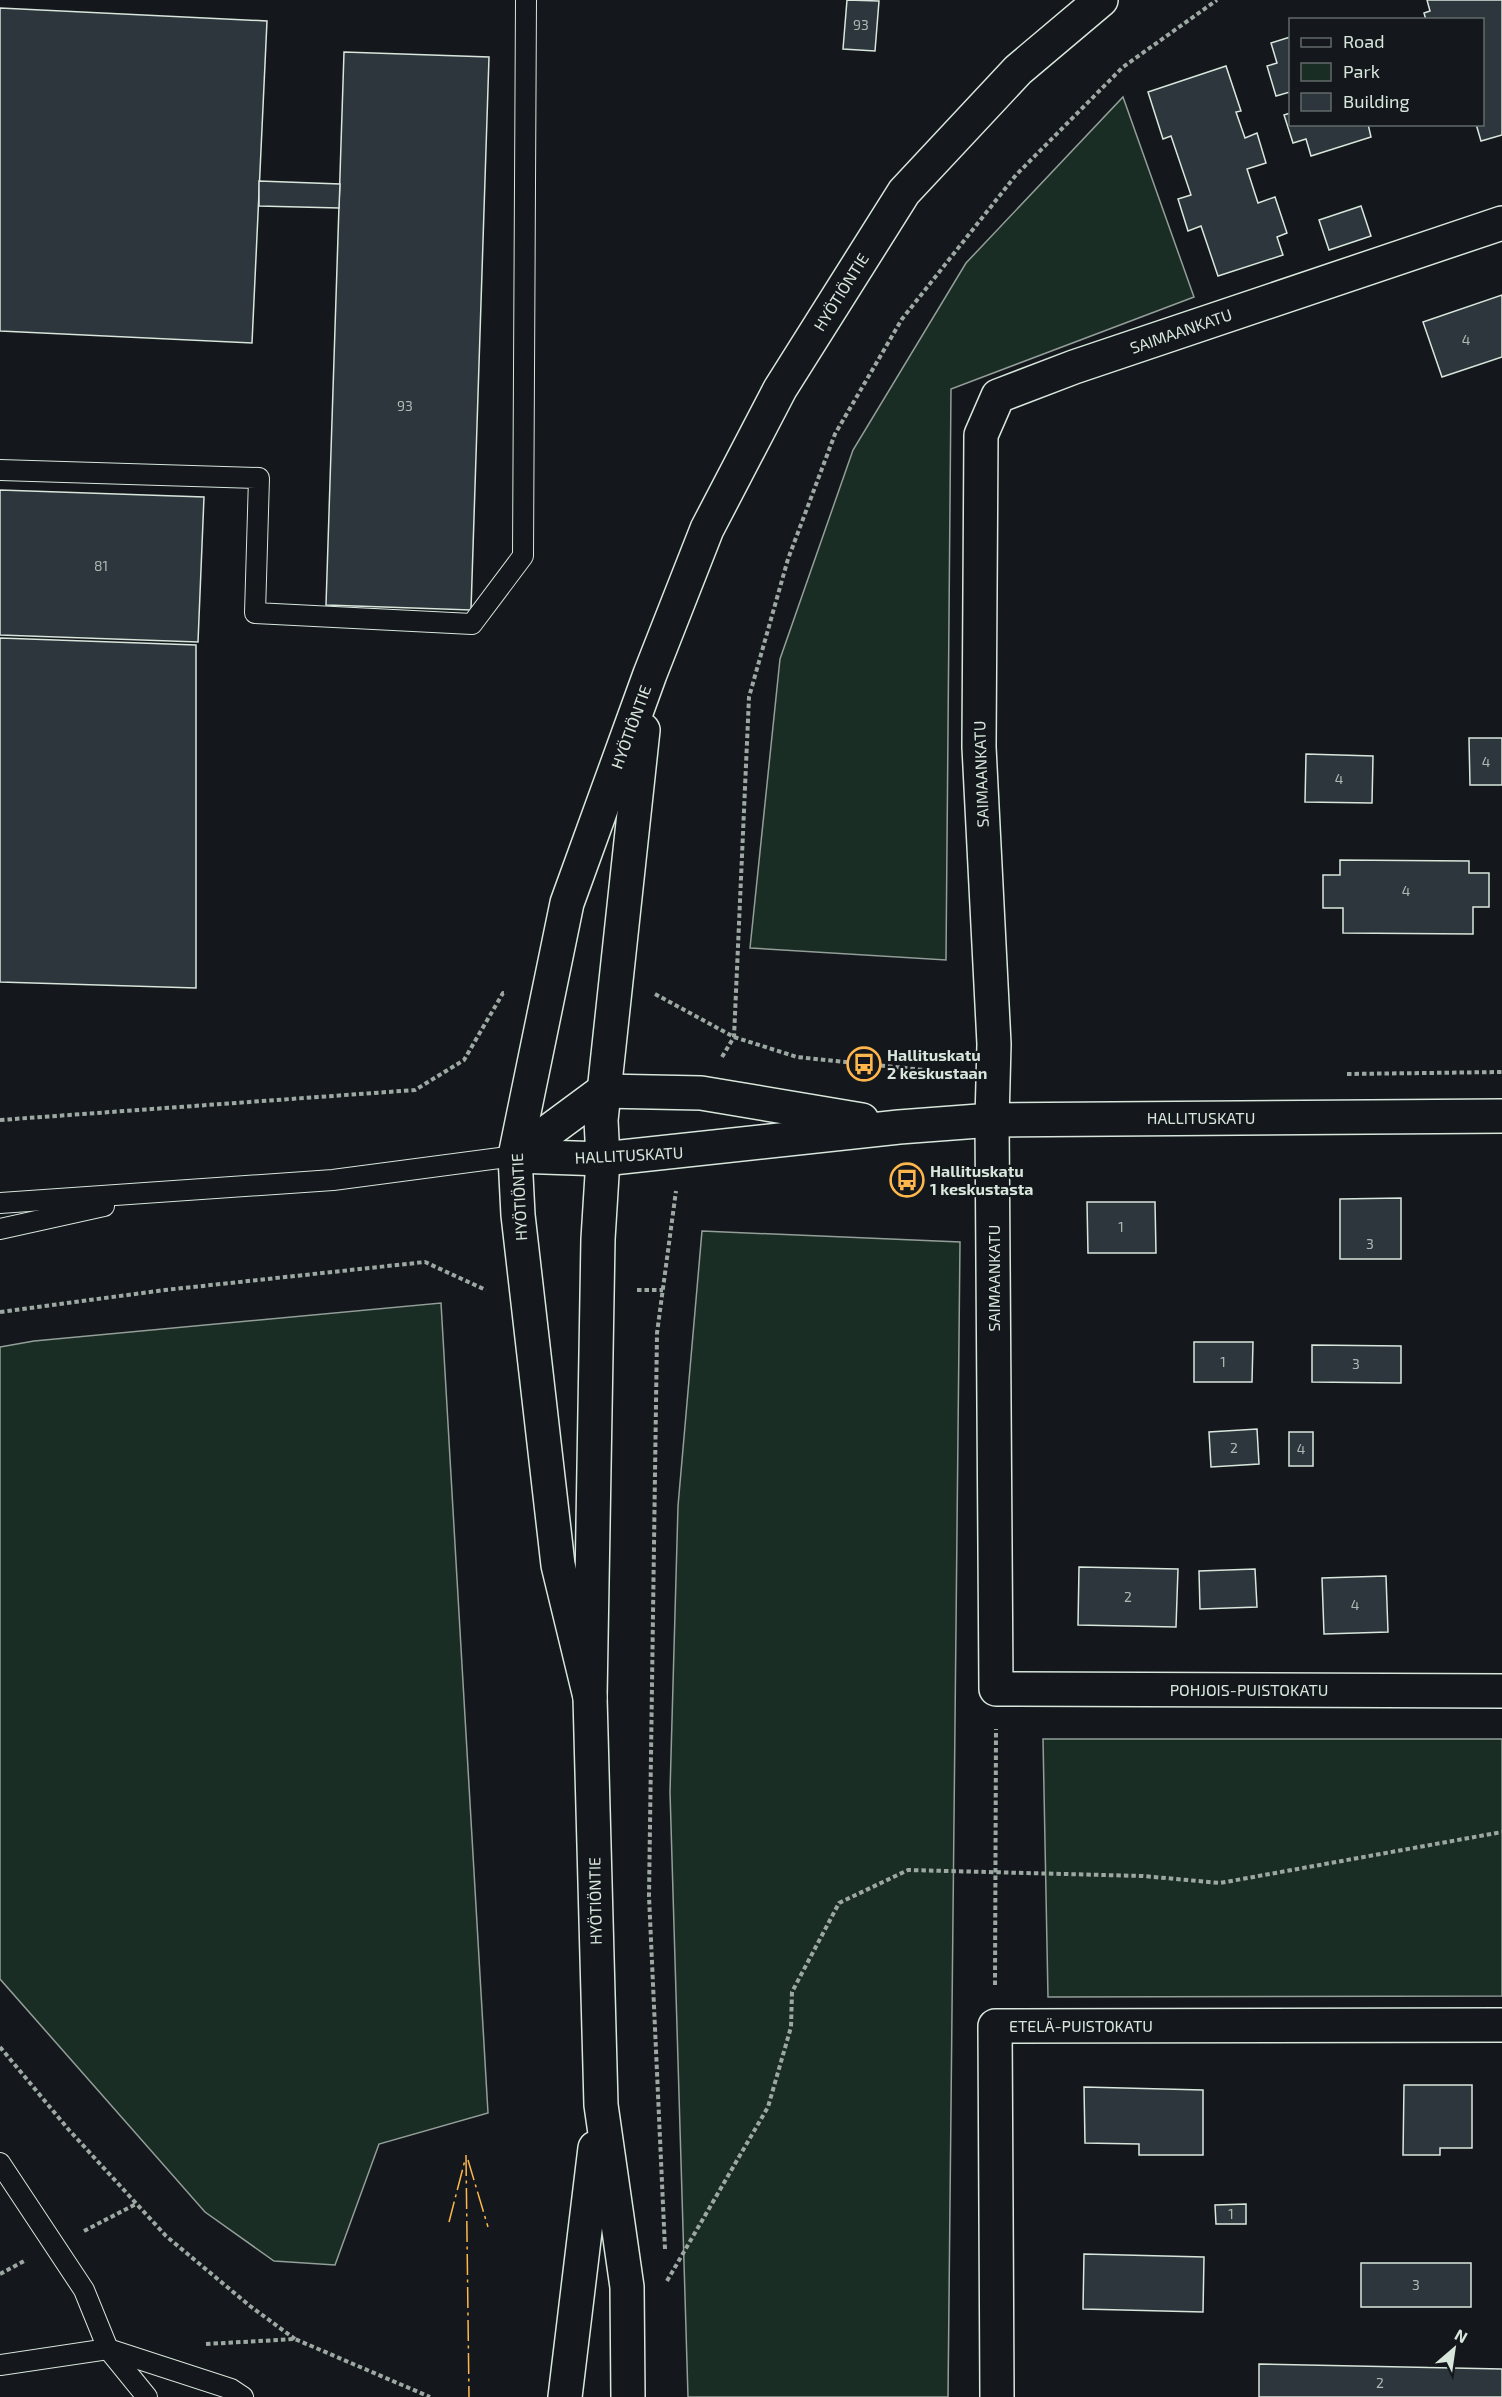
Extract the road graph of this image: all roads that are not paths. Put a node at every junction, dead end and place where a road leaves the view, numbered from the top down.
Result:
1 (526, 0) edge
2 (1101, 0) edge
3 (1502, 224) edge
4 (0, 470) edge
5 (650, 674) junction
6 (603, 1091) junction
7 (1502, 1116) edge
8 (992, 1120) junction
9 (899, 1127) junction
10 (515, 1156) junction
11 (603, 1159) junction
12 (162, 1193) junction
13 (0, 1203) edge
14 (0, 1229) edge
15 (996, 1689) joint
16 (1502, 1690) edge
17 (590, 1697) junction
18 (1502, 2025) edge
19 (601, 2105) junction
20 (0, 2163) edge
21 (108, 2349) junction
22 (0, 2365) edge
23 (147, 2397) edge
24 (243, 2397) edge
25 (565, 2397) edge
26 (628, 2397) edge
27 (998, 2397) edge

1 - 4 lane
2 - 5 street, HYÖTIÖNTIE
3 - 8 street, SAIMAANKATU
5 - 6 street, HYÖTIÖNTIE
5 - 10 street, HYÖTIÖNTIE
6 - 9 street, HALLITUSKATU
6 - 10 street
6 - 11 street, HYÖTIÖNTIE
7 - 8 street, HALLITUSKATU
8 - 9 street, HALLITUSKATU
8 - 15 street, SAIMAANKATU
9 - 11 street, HALLITUSKATU
10 - 11 street, HALLITUSKATU
10 - 12 lane
10 - 17 street, HYÖTIÖNTIE
11 - 17 street, HYÖTIÖNTIE
12 - 13 lane
12 - 14 lane
15 - 16 street, POHJOIS-PUISTOKATU
17 - 19 street, HYÖTIÖNTIE
18 - 27 street, ETELÄ-PUISTOKATU
19 - 25 street, HYÖTIÖNTIE
19 - 26 street, HYÖTIÖNTIE
20 - 21 lane
21 - 22 lane
21 - 23 lane
21 - 24 lane

